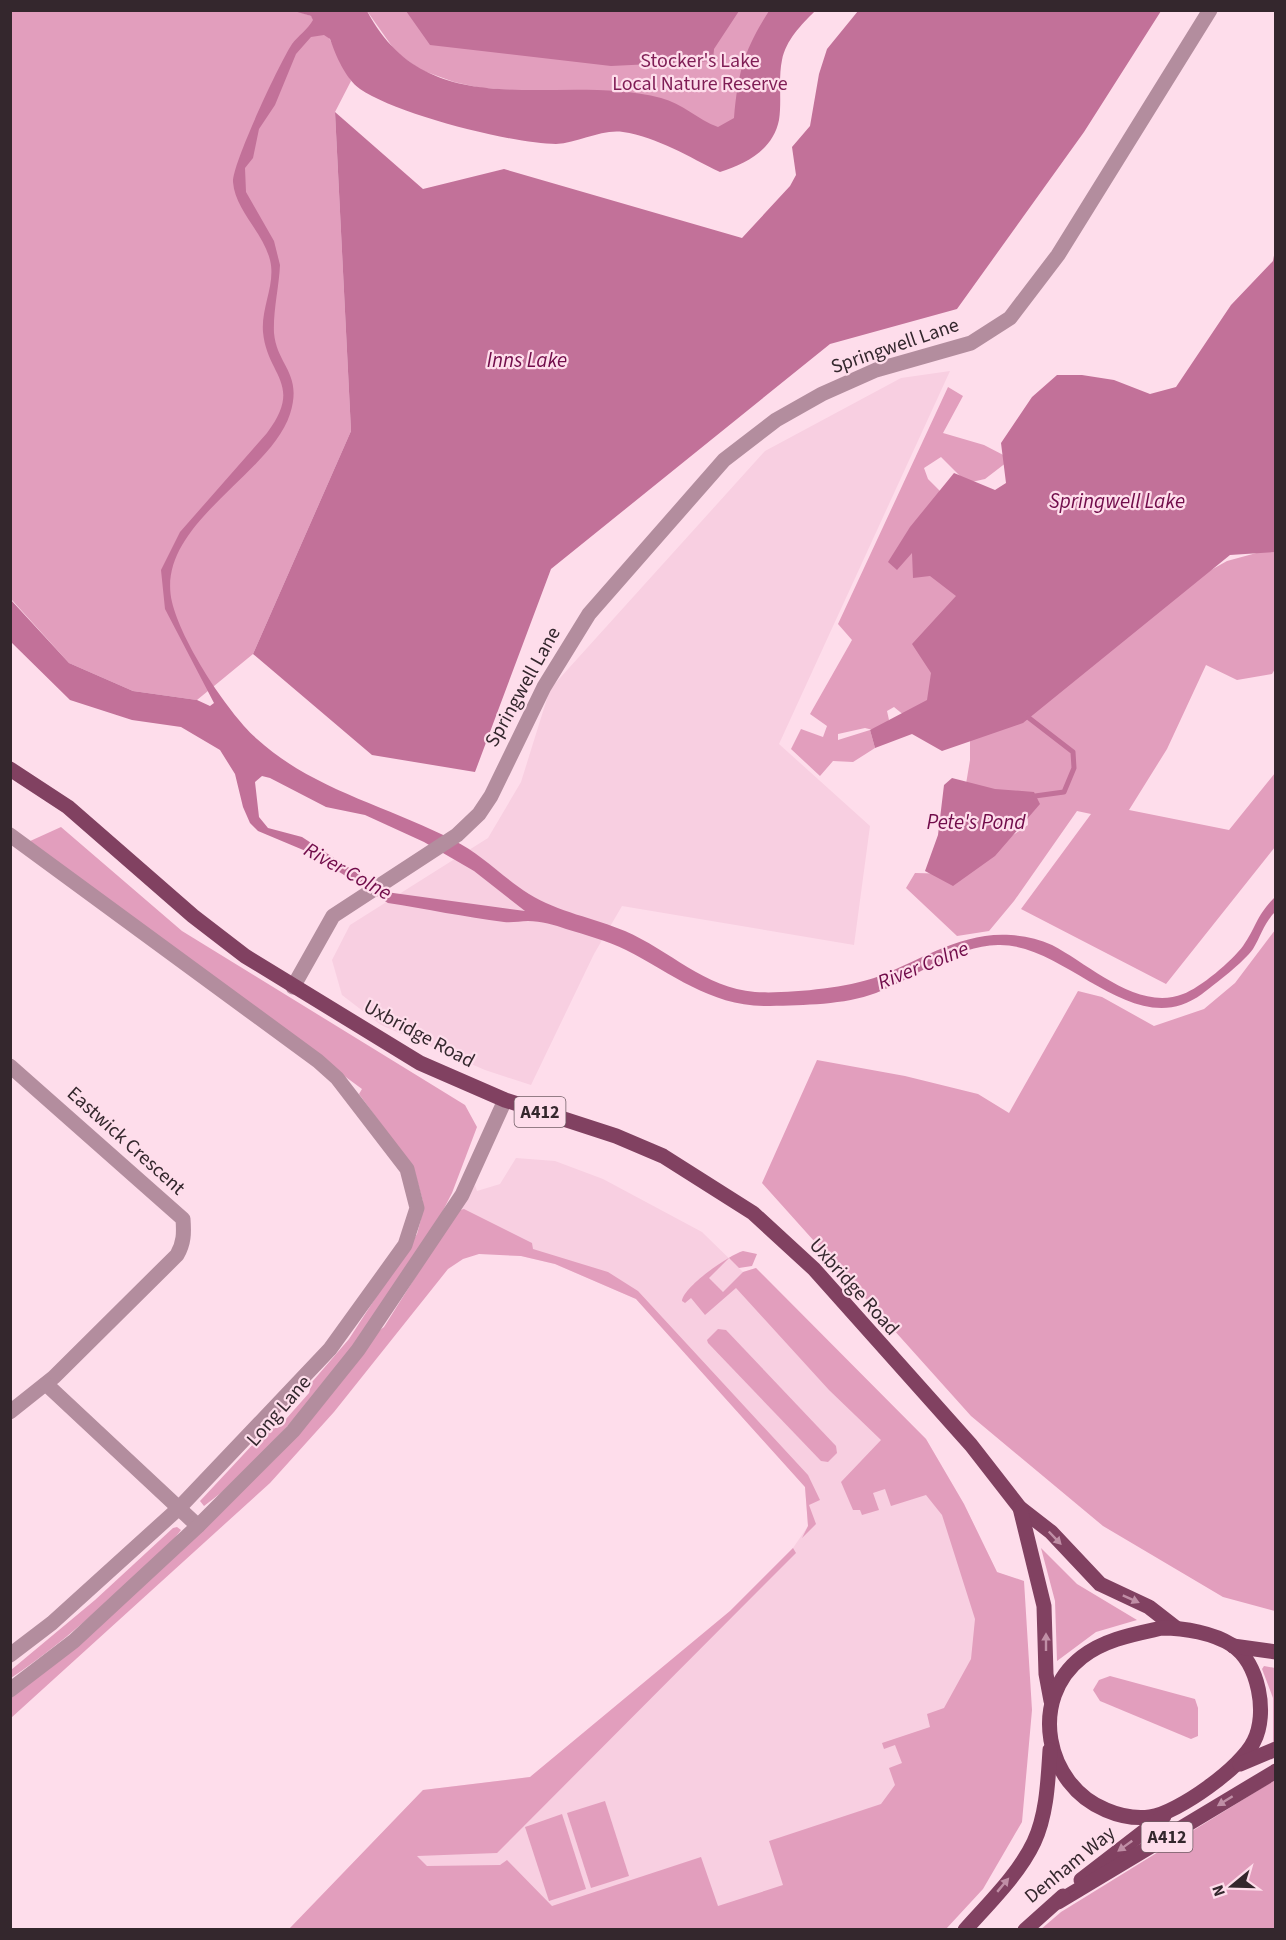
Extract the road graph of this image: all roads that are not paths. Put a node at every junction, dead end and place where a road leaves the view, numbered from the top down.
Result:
1 (1210, 10) edge
2 (10, 769) edge
3 (10, 836) edge
4 (293, 987) junction
5 (10, 1066) edge
6 (505, 1100) junction
7 (46, 1384) junction
8 (10, 1412) edge
9 (179, 1508) junction
10 (1020, 1508) junction
11 (198, 1526) junction
12 (1176, 1628) junction
13 (1233, 1646) junction
14 (1275, 1652) edge
15 (10, 1655) edge
16 (10, 1690) edge
17 (1051, 1701) junction
18 (1051, 1738) junction
19 (1275, 1749) edge
20 (1237, 1765) junction
21 (1275, 1771) edge
22 (1171, 1810) junction
23 (1058, 1902) junction
24 (965, 1929) edge
25 (1024, 1929) edge

1 - 4 street, Springwell Lane
2 - 4 main road, Uxbridge Road / A412
3 - 9 street, Long Lane
4 - 6 main road, Uxbridge Road / A412
5 - 7 street, Eastwick Crescent
6 - 10 main road, Uxbridge Road / A412
6 - 11 street, Long Lane
7 - 8 street, Eastwick Crescent
7 - 9 street
9 - 11 street
9 - 15 street, Long Lane
10 -> 12 main road, Uxbridge Road / A412
17 -> 10 main road, Uxbridge Road / A412
11 - 16 street, Long Lane
12 - 13 main road
12 - 17 main road
13 - 14 main road
13 - 20 main road
17 - 18 main road
18 - 22 main road
24 -> 18 main road, Denham Way
19 - 20 main road
20 - 22 main road
21 -> 23 main road, A412
22 -> 23 main road, Denham Way / A412
23 - 25 main road, Denham Way / A412

